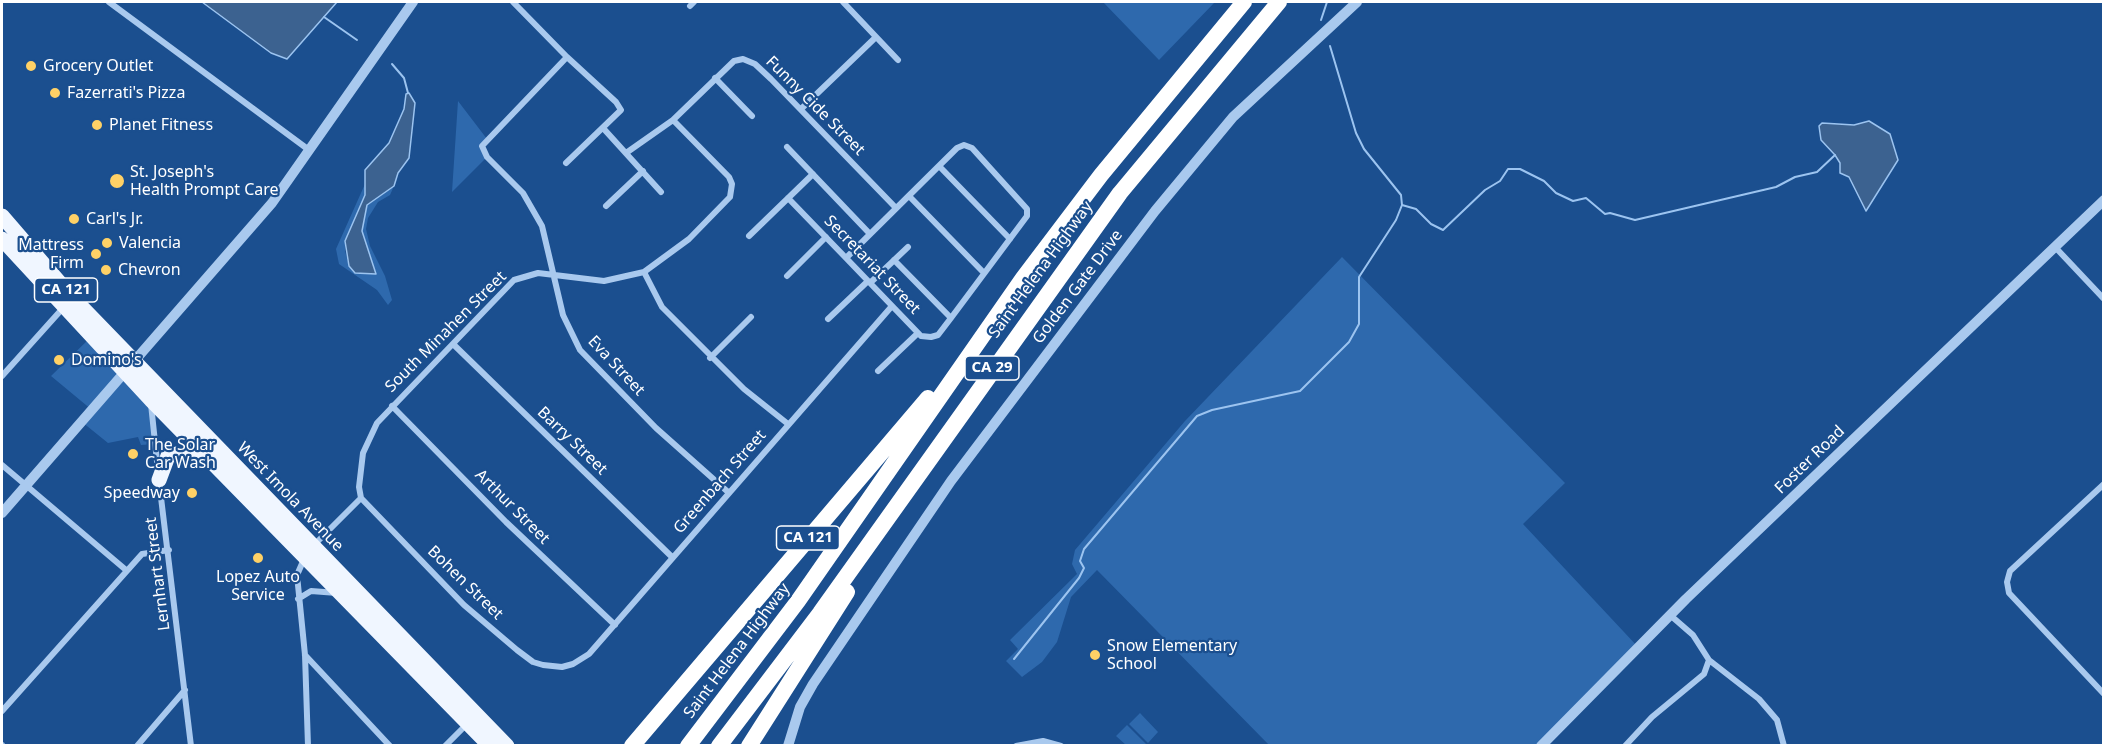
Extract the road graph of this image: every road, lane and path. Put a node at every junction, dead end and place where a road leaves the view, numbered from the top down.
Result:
1 (109, 2) edge
2 (413, 2) edge
3 (513, 2) edge
4 (843, 2) edge
5 (1244, 2) edge
6 (1279, 2) edge
7 (1357, 2) edge
8 (876, 37) junction
9 (567, 57) junction
10 (898, 60) dead end
11 (715, 78) junction
12 (801, 109) junction
13 (752, 116) dead end
14 (673, 120) junction
15 (603, 128) junction
16 (787, 147) dead end
17 (309, 150) junction
18 (626, 153) junction
19 (566, 163) dead end
20 (940, 166) junction
21 (642, 171) junction
22 (813, 174) junction
23 (661, 192) dead end
24 (909, 196) junction
25 (788, 198) junction
26 (2103, 200) edge
27 (606, 206) dead end
28 (896, 208) junction
29 (2, 216) edge
30 (870, 234) junction
31 (749, 236) dead end
32 (826, 237) junction
33 (2, 239) edge
34 (1010, 239) junction
35 (908, 247) dead end
36 (2055, 247) junction
37 (846, 258) junction
38 (894, 260) junction
39 (644, 272) junction
40 (984, 273) junction
41 (553, 275) junction
42 (787, 276) dead end
43 (869, 282) junction
44 (2103, 299) edge
45 (892, 306) junction
46 (63, 308) junction
47 (751, 317) dead end
48 (951, 318) junction
49 (828, 319) dead end
50 (984, 331) junction
51 (918, 333) junction
52 (453, 344) junction
53 (710, 358) junction
54 (996, 363) junction
55 (129, 366) junction
56 (878, 371) dead end
57 (2, 376) edge
58 (151, 400) junction
59 (392, 406) junction
60 (788, 424) junction
61 (198, 449) junction
62 (2, 465) edge
63 (159, 480) junction
64 (2103, 484) edge
65 (26, 486) junction
66 (728, 492) junction
67 (361, 498) junction
68 (2, 513) edge
69 (169, 550) junction
70 (308, 552) junction
71 (672, 557) junction
72 (126, 570) junction
73 (339, 593) junction
74 (298, 599) junction
75 (1670, 615) junction
76 (615, 625) junction
77 (305, 655) junction
78 (1709, 660) junction
79 (562, 667) joint
80 (185, 690) junction
81 (2103, 694) edge
82 (2, 711) edge
83 (468, 723) junction
84 (137, 746) edge
85 (191, 746) edge
86 (308, 746) edge
87 (390, 746) edge
88 (445, 746) edge
89 (490, 746) edge
90 (507, 746) edge
91 (632, 746) edge
92 (688, 746) edge
93 (720, 746) edge
94 (748, 746) edge
95 (788, 746) edge
96 (1016, 746) edge
97 (1061, 746) edge
98 (1541, 746) edge
99 (1625, 746) edge
100 (1784, 746) edge

1 - 17 street
2 - 17 street
3 - 9 street
4 - 8 street
5 - 50 highway, Saint Helena Highway / CA 29
6 - 54 highway, Saint Helena Highway / CA 29
7 - 95 street, Golden Gate Drive
8 - 10 street
8 - 12 street
9 - 15 street
9 - 41 street, Eva Street
11 - 12 street, Funny Cide Street
11 - 13 street
11 - 14 street, Funny Cide Street
12 - 28 street, Funny Cide Street
14 - 18 street, Funny Cide Street
14 - 39 street, South Minahen Street
15 - 18 street
15 - 19 street
16 - 22 street
17 - 55 street
18 - 21 street
20 - 24 street
20 - 34 street
20 - 34 street, Secretariat Street
21 - 23 street
21 - 27 street
22 - 25 street
22 - 30 street
24 - 28 street
24 - 40 street
25 - 31 street
25 - 32 street, Secretariat Street
26 - 36 street, Foster Road
28 - 30 street
29 - 55 main road, West Imola Avenue / CA 121
30 - 37 street
32 - 37 street, Secretariat Street
32 - 42 street
33 - 46 main road, West Imola Avenue / CA 121
34 - 40 street, Secretariat Street
35 - 38 street
36 - 44 street
36 - 75 street, Foster Road
37 - 43 street, Secretariat Street
38 - 43 street
38 - 48 street
39 - 41 street, South Minahen Street
39 - 53 street
40 - 48 street, Secretariat Street
41 - 52 street, South Minahen Street
41 - 66 street, Eva Street
43 - 45 street, Secretariat Street
43 - 49 street
45 - 51 street, Secretariat Street
45 - 60 street, Greenbach Street
46 - 55 main road, West Imola Avenue / CA 121
46 - 57 street
47 - 53 street
48 - 51 street, Secretariat Street
50 - 91 highway, CA 121
50 - 92 highway, Saint Helena Highway / CA 29
51 - 56 street
52 - 59 street, South Minahen Street
52 - 71 street, Barry Street
53 - 60 street
54 - 93 highway, Saint Helena Highway / CA 29
54 - 94 highway
55 - 58 main road, West Imola Avenue / CA 121
55 - 65 street
55 - 70 main road, West Imola Avenue / CA 121
58 - 61 main road, West Imola Avenue / CA 121
58 - 63 street, Lernhart Street
59 - 67 street, South Minahen Street
59 - 76 street, Arthur Street
60 - 66 street, Greenbach Street
61 - 63 main road
61 - 70 main road, West Imola Avenue / CA 121
62 - 65 street
63 - 69 street, Lernhart Street
64 - 81 street
65 - 68 street
65 - 72 street
66 - 71 street, Greenbach Street
67 - 70 street
67 - 79 street, Bohen Street
69 - 72 street
69 - 80 street, Lernhart Street
70 - 73 main road, West Imola Avenue / CA 121
70 - 74 street
70 - 90 main road, West Imola Avenue / CA 121
71 - 76 street, Greenbach Street
72 - 82 street
73 - 74 street
73 - 83 main road, West Imola Avenue / CA 121
74 - 77 street
75 - 78 street
75 - 98 street, Foster Road
76 - 79 street, Greenbach Street
77 - 86 street
77 - 87 street
78 - 99 street
78 - 100 street
80 - 84 street
80 - 85 street, Lernhart Street
83 - 88 street
83 - 89 main road, West Imola Avenue / CA 121
96 - 97 street

